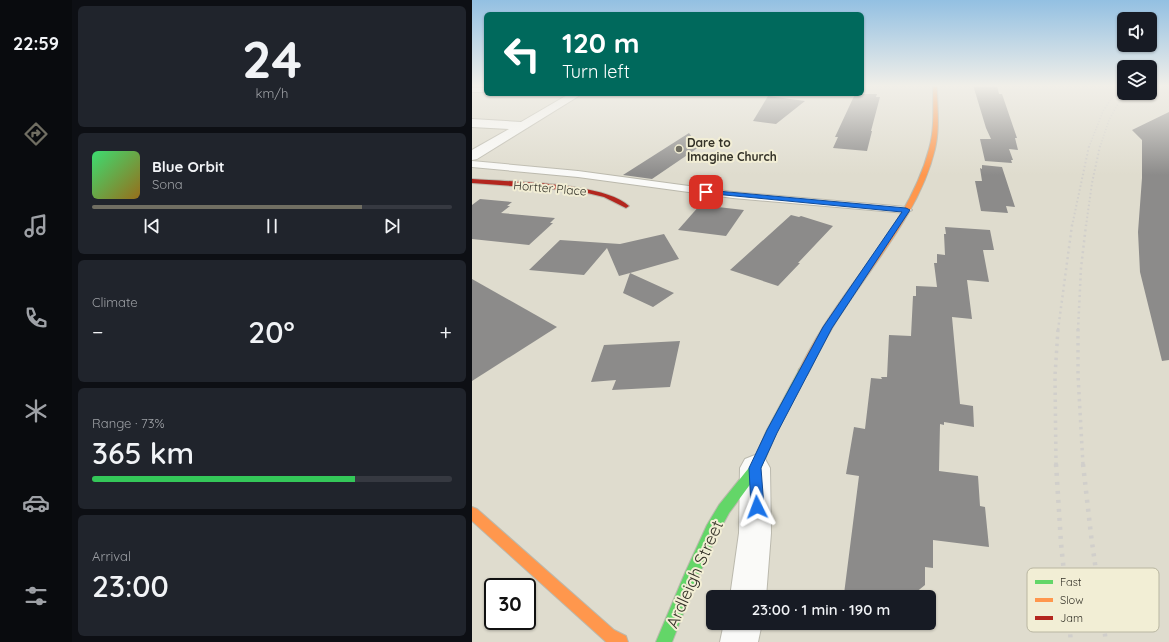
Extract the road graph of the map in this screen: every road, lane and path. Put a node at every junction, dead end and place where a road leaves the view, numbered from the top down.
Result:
1 (542, 115) edge
2 (935, 115) edge
3 (472, 123) edge
4 (524, 126) junction
5 (472, 156) edge
6 (472, 164) edge
7 (472, 181) edge
8 (626, 206) dead end
9 (906, 210) junction
10 (755, 468) junction
11 (472, 513) edge
12 (749, 590) edge
13 (742, 630) edge
14 (620, 642) edge
15 (664, 642) edge
16 (739, 642) edge

1 - 4 street
2 - 9 street, Ardleigh Street
3 - 4 street
4 - 5 street
6 - 9 lane
7 - 8 street, Hortter Place
9 - 10 street, Ardleigh Street
10 - 12 street, Ardleigh Street
10 - 15 street, Ardleigh Street
11 - 14 street
13 - 16 street

